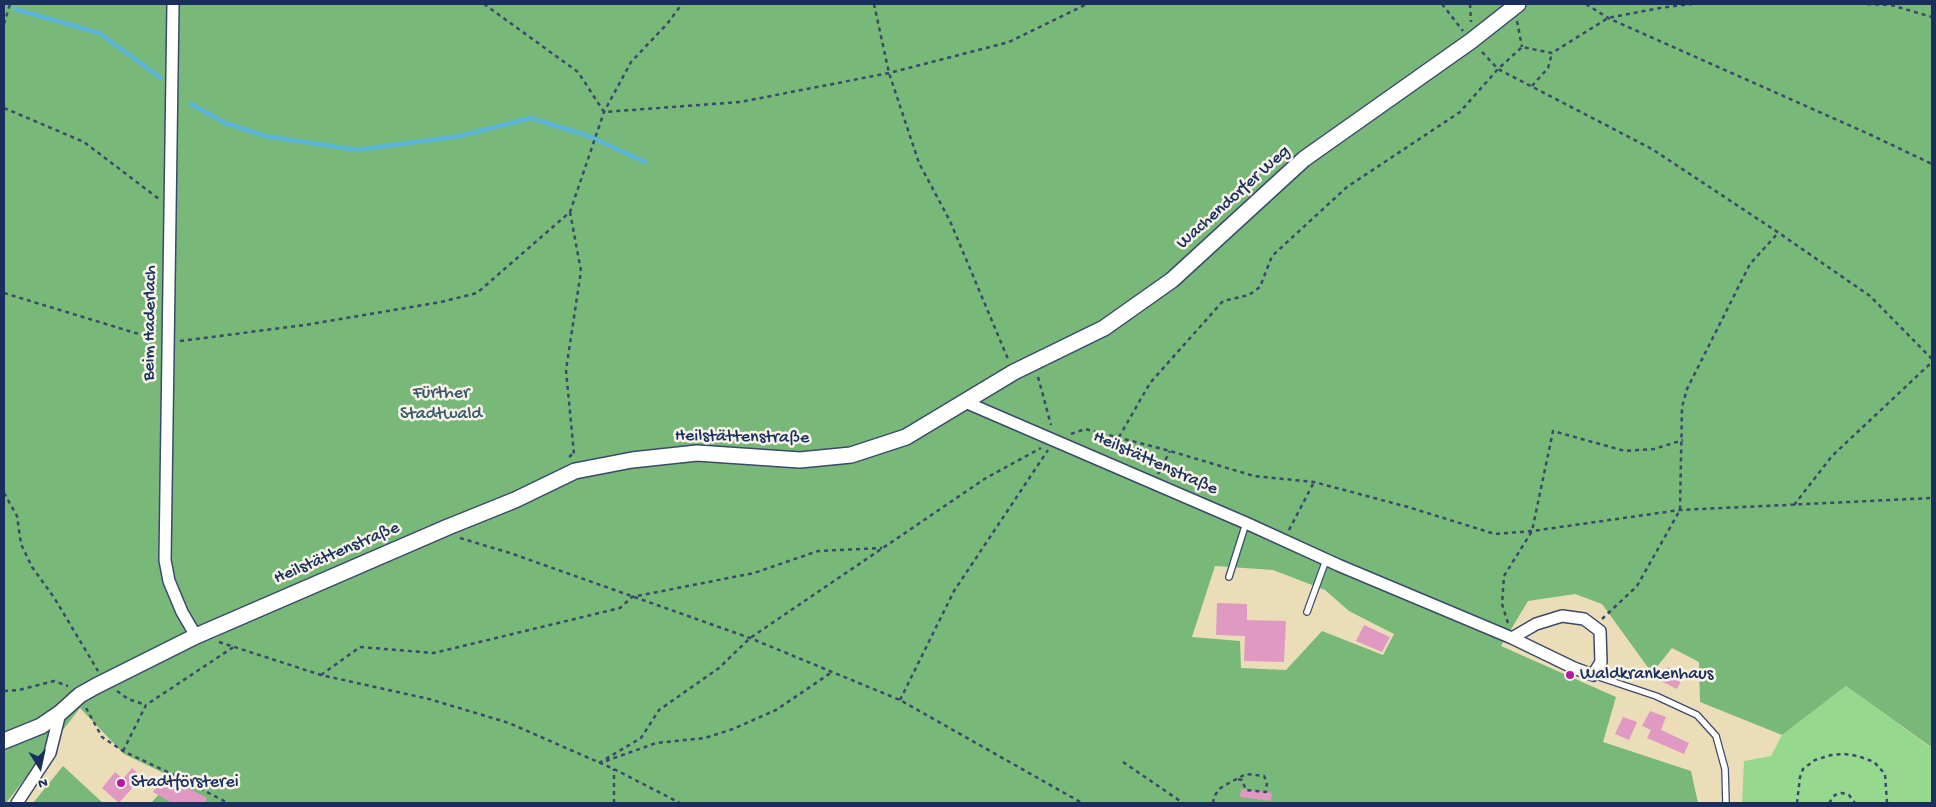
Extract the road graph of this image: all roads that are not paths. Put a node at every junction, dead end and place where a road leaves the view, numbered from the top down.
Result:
1 (173, 4) edge
2 (1516, 5) edge
3 (965, 402) junction
4 (1246, 524) junction
5 (1326, 560) junction
6 (1229, 577) dead end
7 (1308, 612) dead end
8 (196, 636) junction
9 (1512, 638) junction
10 (1592, 675) junction
11 (70, 704) junction
12 (4, 741) edge
13 (17, 803) edge
14 (1726, 803) edge

1 - 8 street, Beim Haderlach
2 - 3 street, Wachendorfer Weg
3 - 4 street, Heilstättenstraße
3 - 8 street, Heilstättenstraße
4 - 5 street, Heilstättenstraße
4 - 6 lane
5 - 7 lane
5 - 9 street, Heilstättenstraße
8 - 11 street, Heilstättenstraße
9 - 10 street, Heilstättenstraße
9 - 10 street
10 - 14 lane
11 - 12 street, Heilstättenstraße
11 - 13 street

